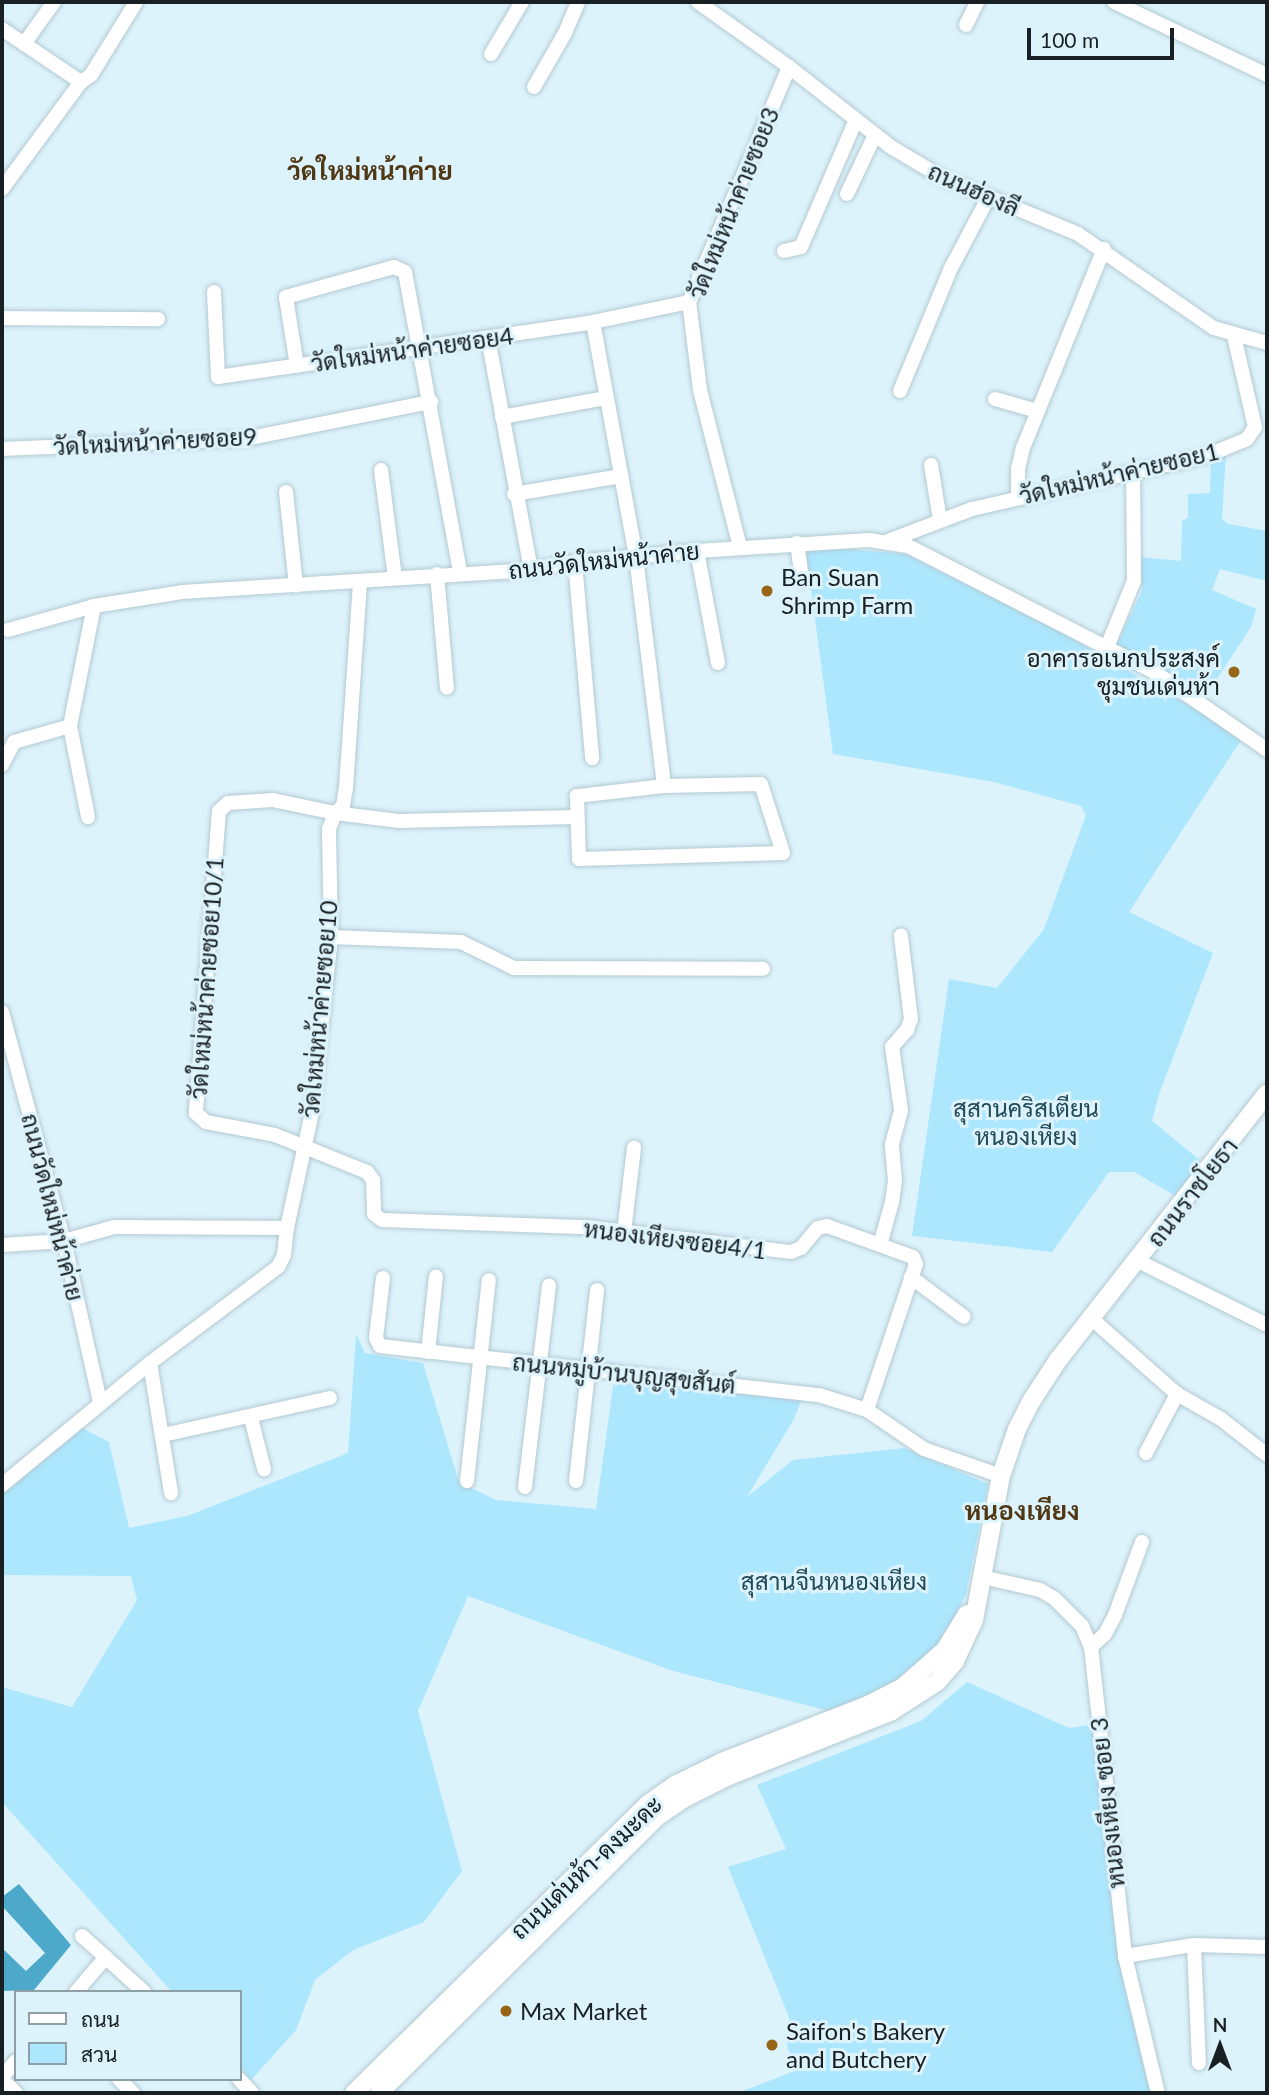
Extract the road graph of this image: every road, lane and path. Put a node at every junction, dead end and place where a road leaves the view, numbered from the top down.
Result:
1 (54, 2) edge
2 (136, 2) edge
3 (522, 2) edge
4 (578, 2) edge
5 (698, 2) edge
6 (977, 2) edge
7 (1114, 2) edge
8 (966, 25) dead end
9 (2, 29) edge
10 (24, 44) junction
11 (491, 54) dead end
12 (789, 67) junction
13 (1267, 75) edge
14 (81, 82) junction
15 (534, 87) dead end
16 (856, 120) junction
17 (875, 135) junction
18 (2, 189) edge
19 (847, 194) dead end
20 (988, 198) junction
21 (1104, 250) junction
22 (784, 251) dead end
23 (214, 292) dead end
24 (689, 302) junction
25 (2, 318) edge
26 (158, 319) dead end
27 (593, 322) junction
28 (1234, 336) junction
29 (488, 338) junction
30 (1267, 343) edge
31 (420, 349) junction
32 (297, 366) junction
33 (900, 391) dead end
34 (607, 398) junction
35 (995, 399) dead end
36 (431, 402) junction
37 (1037, 411) junction
38 (502, 417) junction
39 (2, 449) edge
40 (931, 465) dead end
41 (381, 470) dead end
42 (1133, 471) junction
43 (621, 476) junction
44 (286, 492) dead end
45 (514, 494) junction
46 (1018, 496) junction
47 (940, 520) junction
48 (888, 541) junction
49 (797, 543) junction
50 (740, 547) junction
51 (697, 551) junction
52 (636, 557) junction
53 (575, 562) junction
54 (531, 570) junction
55 (460, 573) junction
56 (437, 575) junction
57 (395, 578) junction
58 (802, 580) dead end
59 (360, 582) junction
60 (296, 585) junction
61 (94, 606) junction
62 (8, 630) dead end
63 (1107, 647) junction
64 (718, 663) dead end
65 (447, 688) dead end
66 (70, 726) junction
67 (8, 743) edge
68 (1267, 750) edge
69 (592, 758) dead end
70 (2, 765) edge
71 (664, 786) junction
72 (335, 813) junction
73 (88, 817) dead end
74 (577, 817) junction
75 (901, 936) dead end
76 (331, 937) junction
77 (763, 969) dead end
78 (2, 1012) edge
79 (1267, 1093) edge
80 (305, 1147) junction
81 (634, 1148) dead end
82 (287, 1228) junction
83 (624, 1232) junction
84 (64, 1241) junction
85 (2, 1245) edge
86 (880, 1245) junction
87 (1138, 1261) junction
88 (436, 1276) dead end
89 (911, 1277) junction
90 (383, 1278) dead end
91 (489, 1280) dead end
92 (548, 1285) dead end
93 (1115, 1289) joint
94 (597, 1290) dead end
95 (964, 1317) dead end
96 (1091, 1318) junction
97 (1267, 1325) edge
98 (428, 1352) junction
99 (481, 1357) junction
100 (149, 1363) junction
101 (539, 1364) junction
102 (589, 1370) junction
103 (1177, 1394) junction
104 (330, 1398) dead end
105 (100, 1402) junction
106 (867, 1410) junction
107 (251, 1418) junction
108 (163, 1435) junction
109 (1146, 1453) dead end
110 (1267, 1455) edge
111 (264, 1469) dead end
112 (1001, 1476) junction
113 (467, 1481) dead end
114 (576, 1482) dead end
115 (2, 1485) edge
116 (525, 1487) dead end
117 (171, 1493) dead end
118 (1142, 1542) dead end
119 (980, 1585) junction
120 (1091, 1647) junction
121 (889, 1704) junction
122 (82, 1936) dead end
123 (1194, 1945) junction
124 (1267, 1947) edge
125 (1125, 1956) junction
126 (106, 1957) junction
127 (78, 1990) edge
128 (142, 1990) edge
129 (14, 2063) edge
130 (1199, 2063) dead end
131 (2, 2078) edge
132 (16, 2093) edge
133 (354, 2093) edge
134 (379, 2093) edge
135 (1158, 2093) edge

1 - 10 street
2 - 14 street
3 - 11 street
4 - 15 street
5 - 12 street, ถนนฮ่องลี
6 - 8 street
7 - 13 street
9 - 10 street
10 - 14 street
12 - 16 street, ถนนฮ่องลี
12 - 24 street, วัดใหม่หน้าค่ายซอย3
14 - 18 street
16 - 17 street, ถนนฮ่องลี
16 - 22 street
17 - 19 street
17 - 20 street, ถนนฮ่องลี
20 - 21 street, ถนนฮ่องลี
20 - 33 street
21 - 28 street, ถนนฮ่องลี
21 - 37 street
23 - 32 street, วัดใหม่หน้าค่ายซอย4
24 - 27 street, วัดใหม่หน้าค่ายซอย4
24 - 50 street, วัดใหม่หน้าค่ายซอย3
25 - 26 street
27 - 29 street, วัดใหม่หน้าค่ายซอย4
27 - 34 street
28 - 30 street, ถนนฮ่องลี
28 - 42 street, วัดใหม่หน้าค่ายซอย1
29 - 31 street, วัดใหม่หน้าค่ายซอย4
29 - 38 street
31 - 32 street, วัดใหม่หน้าค่ายซอย4
31 - 32 street
31 - 36 street
34 - 38 street
34 - 43 street
35 - 37 street
36 - 39 street, วัดใหม่หน้าค่ายซอย9
36 - 55 street
37 - 46 street
38 - 45 street
40 - 47 street
41 - 57 street
42 - 46 street, วัดใหม่หน้าค่ายซอย1
42 - 63 street
43 - 45 street
43 - 52 street
44 - 60 street
45 - 54 street
46 - 47 street, วัดใหม่หน้าค่ายซอย1
47 - 48 street, วัดใหม่หน้าค่ายซอย1
48 - 49 street, ถนนวัดใหม่หน้าค่าย
48 - 63 street, ถนนวัดใหม่หน้าค่าย
49 - 50 street, ถนนวัดใหม่หน้าค่าย
49 - 58 street
50 - 51 street, ถนนวัดใหม่หน้าค่าย
51 - 52 street, ถนนวัดใหม่หน้าค่าย
51 - 64 street
52 - 53 street, ถนนวัดใหม่หน้าค่าย
52 - 71 street
53 - 54 street, ถนนวัดใหม่หน้าค่าย
53 - 69 street
54 - 55 street, ถนนวัดใหม่หน้าค่าย
55 - 56 street, ถนนวัดใหม่หน้าค่าย
56 - 57 street, ถนนวัดใหม่หน้าค่าย
56 - 65 street
57 - 59 street, ถนนวัดใหม่หน้าค่าย
59 - 60 street, ถนนวัดใหม่หน้าค่าย
59 - 72 street, วัดใหม่หน้าค่ายซอย10
60 - 61 street, ถนนวัดใหม่หน้าค่าย
61 - 62 street, ถนนวัดใหม่หน้าค่าย
61 - 66 street
63 - 68 street, ถนนวัดใหม่หน้าค่าย
66 - 67 street
66 - 73 street
67 - 70 street
71 - 74 street
71 - 74 street
72 - 74 street
72 - 76 street, วัดใหม่หน้าค่ายซอย10
72 - 80 street, วัดใหม่หน้าค่ายซอย10/1
75 - 86 street
76 - 77 street
76 - 80 street, วัดใหม่หน้าค่ายซอย10
78 - 84 street, ถนนวัดใหม่หน้าค่าย
79 - 87 main road, ถนนราชโยธา
80 - 82 street, วัดใหม่หน้าค่ายซอย10
80 - 83 street, หนองเหียงซอย4/1
81 - 83 street
82 - 84 street
82 - 100 street, วัดใหม่หน้าค่ายซอย10
83 - 86 street, หนองเหียงซอย4/1
84 - 85 street
84 - 105 street, ถนนวัดใหม่หน้าค่าย
86 - 89 street, หนองเหียงซอย4/1
87 - 93 main road, ถนนราชโยธา
87 - 97 street
88 - 98 street
89 - 95 street
89 - 106 street
90 - 98 street, ถนนหมู่บ้านบุญสุขสันต์
91 - 99 street
92 - 101 street
93 - 96 main road, ถนนเด่นห้า-ดงมะดะ
94 - 102 street
96 - 103 street
96 - 112 main road, ถนนเด่นห้า-ดงมะดะ
98 - 99 street, ถนนหมู่บ้านบุญสุขสันต์
99 - 101 street, ถนนหมู่บ้านบุญสุขสันต์
99 - 113 street
100 - 105 street, วัดใหม่หน้าค่ายซอย10
100 - 108 street
101 - 102 street, ถนนหมู่บ้านบุญสุขสันต์
101 - 116 street
102 - 106 street, ถนนหมู่บ้านบุญสุขสันต์
102 - 114 street
103 - 109 street
103 - 110 street
104 - 107 street
105 - 115 street, วัดใหม่หน้าค่ายซอย10
106 - 112 street, ถนนหมู่บ้านบุญสุขสันต์
107 - 108 street
107 - 111 street
108 - 117 street
112 - 119 main road, ถนนเด่นห้า-ดงมะดะ
118 - 120 street
119 - 120 street, หนองเหียง ซอย 3
119 - 121 main road, ถนนเด่นห้า-ดงมะดะ
120 - 125 street, หนองเหียง ซอย 3
121 - 133 main road, ถนนเด่นห้า-ดงมะดะ
121 - 134 main road, ถนนเด่นห้า-ดงมะดะ
122 - 126 street
123 - 124 street
123 - 125 street
123 - 130 street
125 - 135 street, หนองเหียง ซอย 3
126 - 127 street
126 - 128 street
129 - 131 street
131 - 132 street

